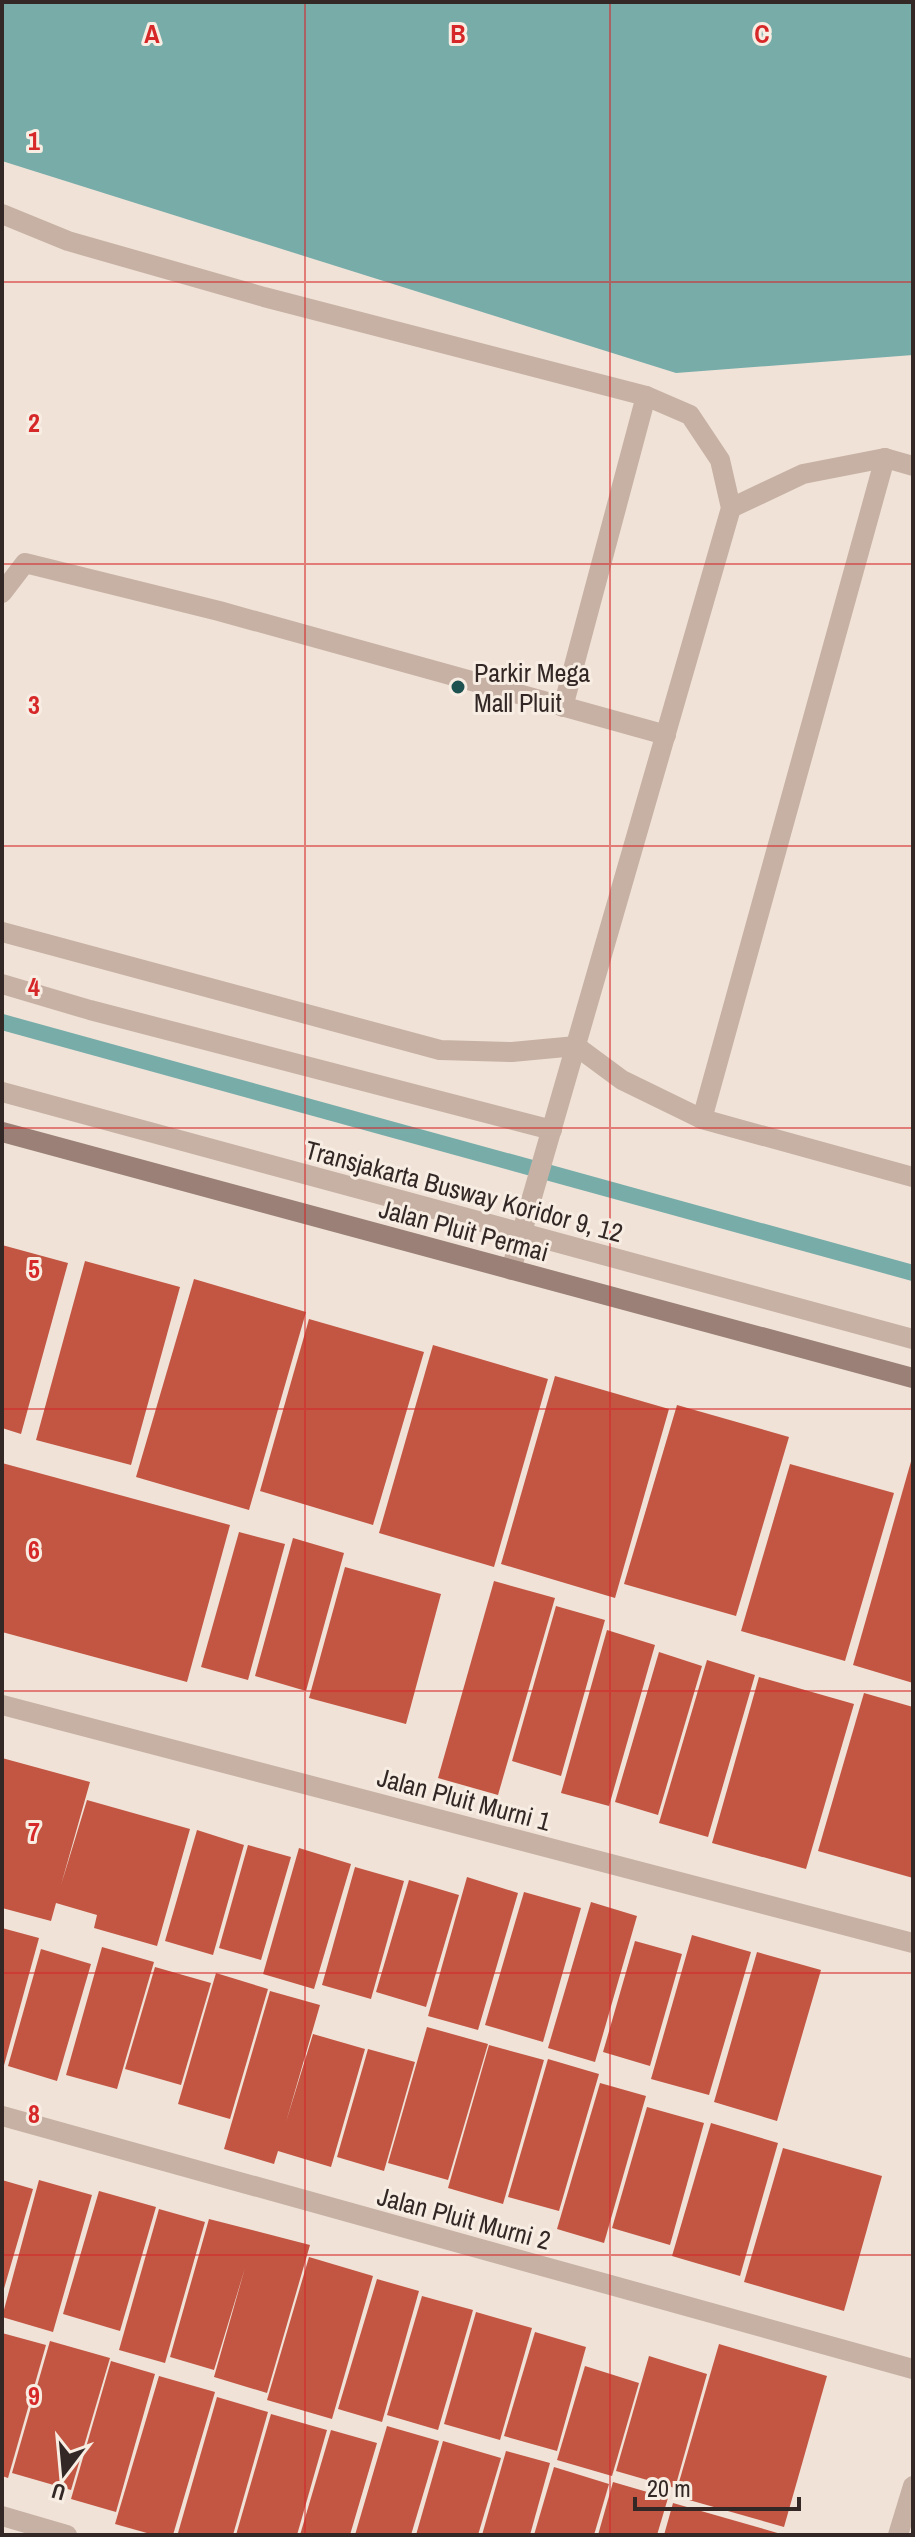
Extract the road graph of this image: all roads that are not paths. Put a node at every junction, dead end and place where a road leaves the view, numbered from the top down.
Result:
1 (2, 214) edge
2 (646, 396) junction
3 (885, 458) junction
4 (913, 466) edge
5 (731, 508) junction
6 (2, 593) edge
7 (563, 707) junction
8 (666, 735) junction
9 (2, 932) edge
10 (2, 984) edge
11 (576, 1046) junction
12 (2, 1092) edge
13 (702, 1119) junction
14 (552, 1130) junction
15 (2, 1132) edge
16 (913, 1177) edge
17 (522, 1234) junction
18 (511, 1270) junction
19 (913, 1339) edge
20 (913, 1378) edge
21 (2, 1705) edge
22 (913, 1943) edge
23 (2, 2116) edge
24 (913, 2369) edge
25 (913, 2486) edge
26 (2, 2516) edge
27 (67, 2535) edge
28 (898, 2535) edge

1 - 2 street
2 - 5 street
2 - 7 street
3 - 4 street
3 - 5 street
3 - 13 street
5 - 8 street
6 - 7 street
7 - 8 street
8 - 11 street
9 - 11 street
10 - 14 street
11 - 13 street
11 - 14 street
12 - 17 street, Transjakarta Busway Koridor 9, 12
13 - 16 street
14 - 17 street
15 - 18 street, Jalan Pluit Permai
17 - 18 street
17 - 19 street, Transjakarta Busway Koridor 9, 12
18 - 20 street, Jalan Pluit Permai
21 - 22 street, Jalan Pluit Murni 1
23 - 24 street, Jalan Pluit Murni 2
25 - 28 street
26 - 27 street

